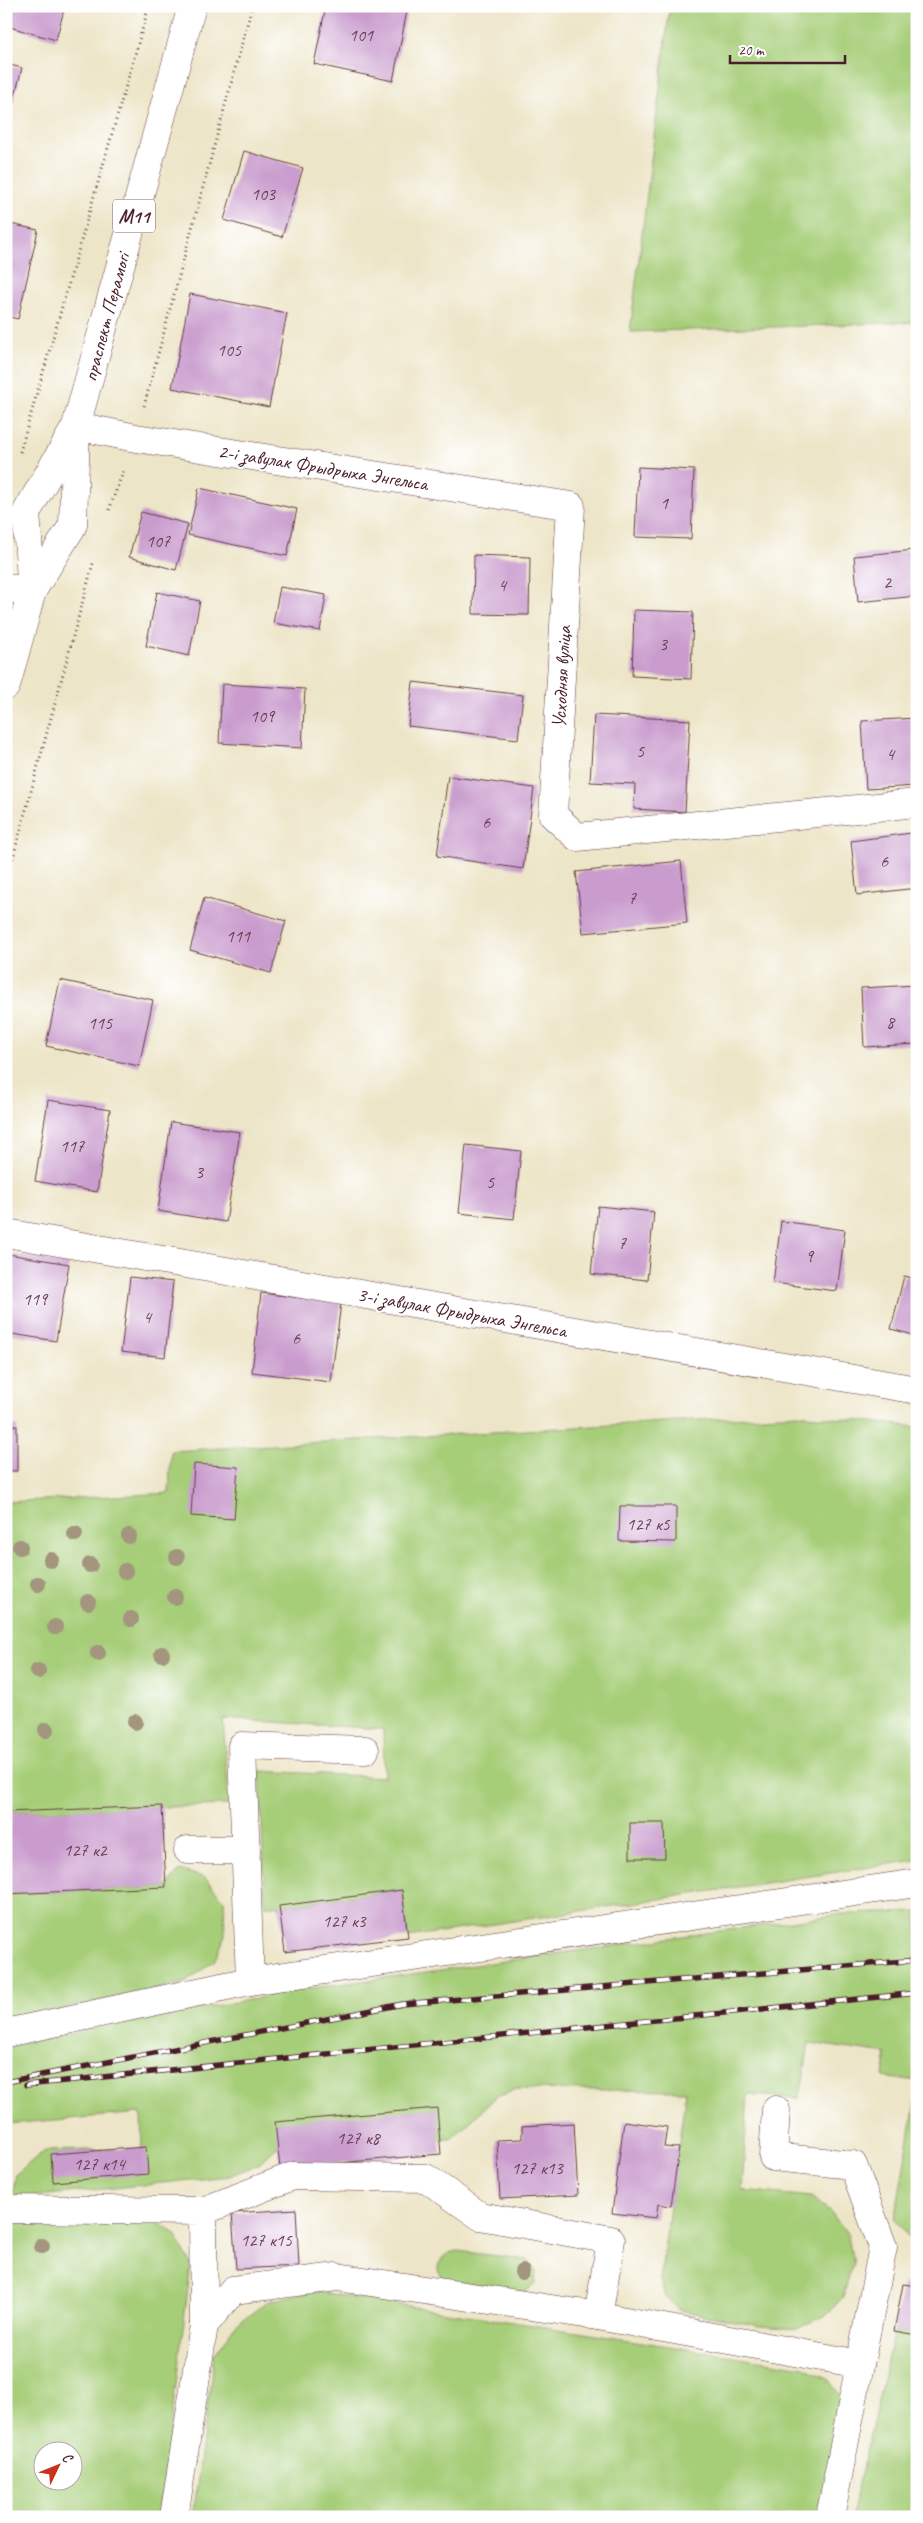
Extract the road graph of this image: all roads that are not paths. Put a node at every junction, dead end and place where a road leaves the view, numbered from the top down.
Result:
1 (192, 6) edge
2 (76, 426) junction
3 (571, 506) joint
4 (19, 590) edge
5 (6, 686) edge
6 (917, 803) edge
7 (6, 1233) edge
8 (917, 1390) edge
9 (365, 1750) dead end
10 (188, 1850) dead end
11 (246, 1850) junction
12 (917, 1883) edge
13 (250, 1981) junction
14 (6, 2033) edge
15 (776, 2110) dead end
16 (6, 2209) edge
17 (203, 2211) junction
18 (598, 2316) junction
19 (204, 2325) junction
20 (860, 2364) junction
21 (174, 2517) edge
22 (830, 2517) edge

1 - 2 street, праспект Перамогі / М11
2 - 3 street, 2-і завулак Фрыдрыха Энгельса
2 - 4 street, праспект Перамогі / М11
2 - 4 street, праспект Перамогі / М11
3 - 6 street, Усходняя вуліца
4 - 5 street, праспект Перамогі / М11
7 - 8 street, 3-і завулак Фрыдрыха Энгельса
9 - 11 street
10 - 11 street
11 - 13 street
12 - 13 street
13 - 14 street
15 - 20 street
16 - 17 street
17 - 18 street
17 - 19 street
18 - 19 street
18 - 20 street
19 - 21 street
20 - 22 street

